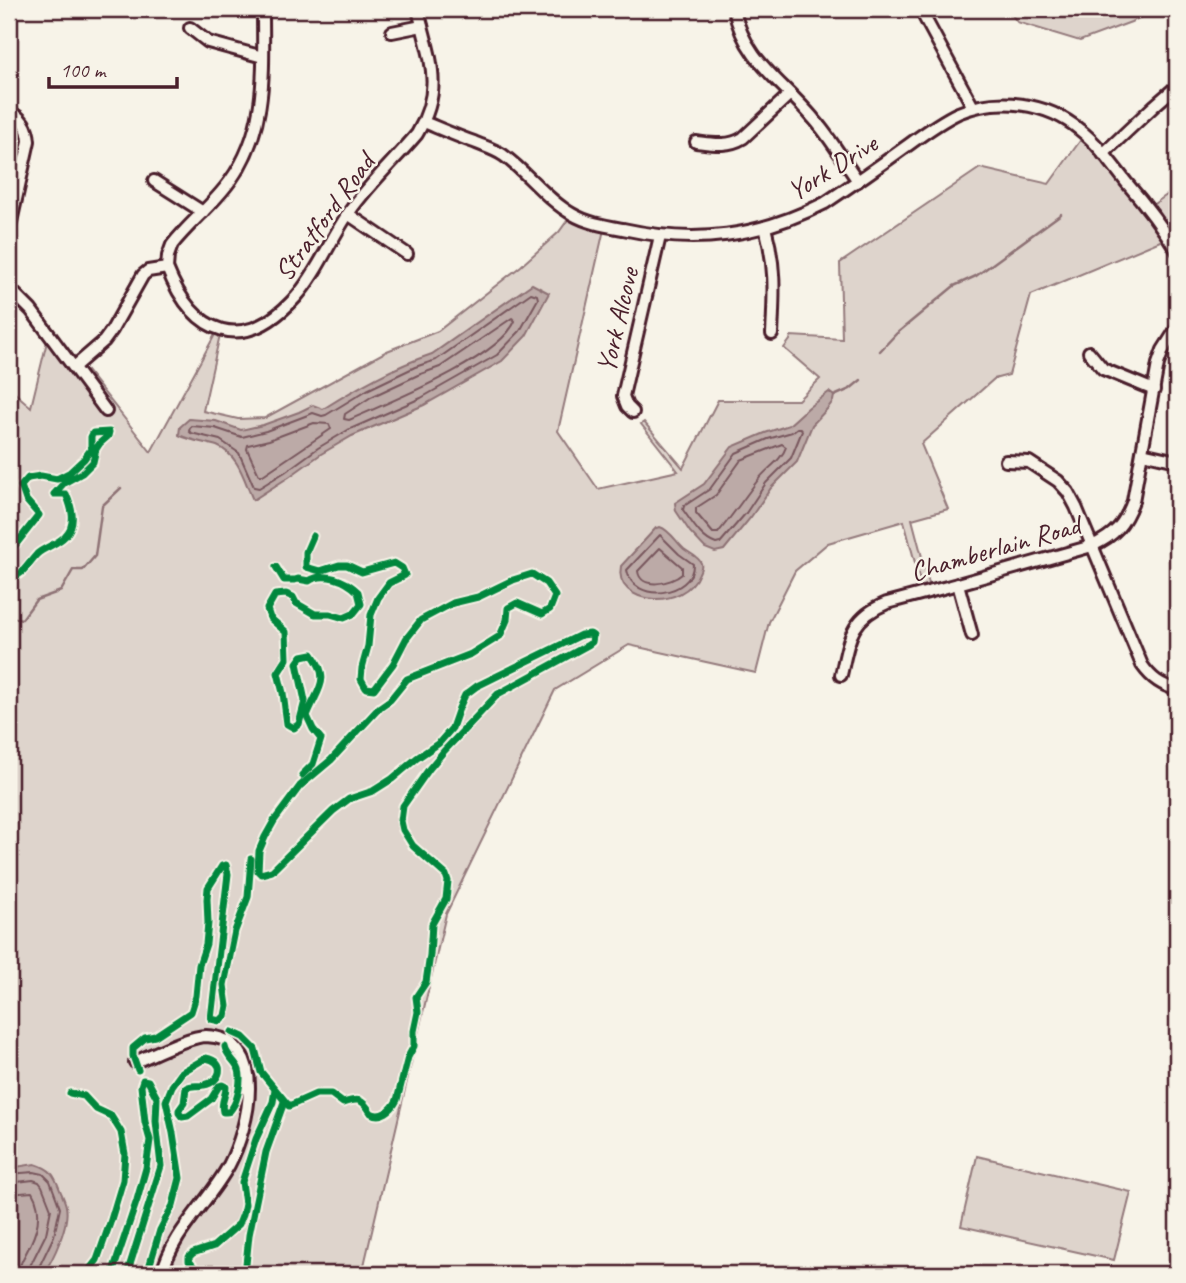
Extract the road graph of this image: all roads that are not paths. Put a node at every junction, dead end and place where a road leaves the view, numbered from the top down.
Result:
1 (263, 9) edge
2 (418, 9) edge
3 (734, 9) edge
4 (920, 9) edge
5 (422, 26) junction
6 (190, 28) dead end
7 (392, 32) dead end
8 (263, 57) junction
9 (1177, 86) edge
10 (790, 94) junction
11 (974, 107) junction
12 (9, 111) edge
13 (424, 122) junction
14 (696, 142) dead end
15 (1103, 154) junction
16 (154, 181) dead end
17 (858, 181) junction
18 (204, 212) junction
19 (348, 214) junction
20 (765, 227) junction
21 (9, 231) edge
22 (660, 236) junction
23 (1177, 251) edge
24 (407, 254) dead end
25 (167, 268) junction
26 (9, 288) edge
27 (1177, 328) edge
28 (772, 334) dead end
29 (1089, 352) dead end
30 (74, 367) junction
31 (1154, 390) junction
32 (106, 411) dead end
33 (633, 412) dead end
34 (1142, 453) junction
35 (1006, 461) dead end
36 (1177, 461) edge
37 (1092, 546) junction
38 (958, 584) junction
39 (972, 635) dead end
40 (841, 675) dead end
41 (1177, 690) edge
42 (135, 1062) dead end
43 (162, 1274) edge

1 - 8 street
2 - 5 street, Stratford Road
3 - 10 street
4 - 11 street
5 - 7 street
5 - 13 street, Stratford Road
6 - 8 street
8 - 18 street
9 - 15 street
10 - 14 street
10 - 17 street
11 - 15 street, York Drive
11 - 17 street, York Drive
12 - 21 street
13 - 19 street, Stratford Road
13 - 22 street, York Drive
15 - 23 street, York Drive
16 - 18 street
17 - 20 street, York Drive
18 - 25 street
19 - 24 street
19 - 25 street, Stratford Road
20 - 22 street, York Drive
20 - 28 street
22 - 33 street, York Alcove
25 - 30 street
26 - 30 street
27 - 31 street, Chamberlain Road
29 - 31 street
30 - 32 street
31 - 34 street, Chamberlain Road
34 - 36 street
34 - 37 street, Chamberlain Road
35 - 37 street
37 - 38 street, Chamberlain Road
37 - 41 street
38 - 39 street
38 - 40 street, Chamberlain Road
42 - 43 street

